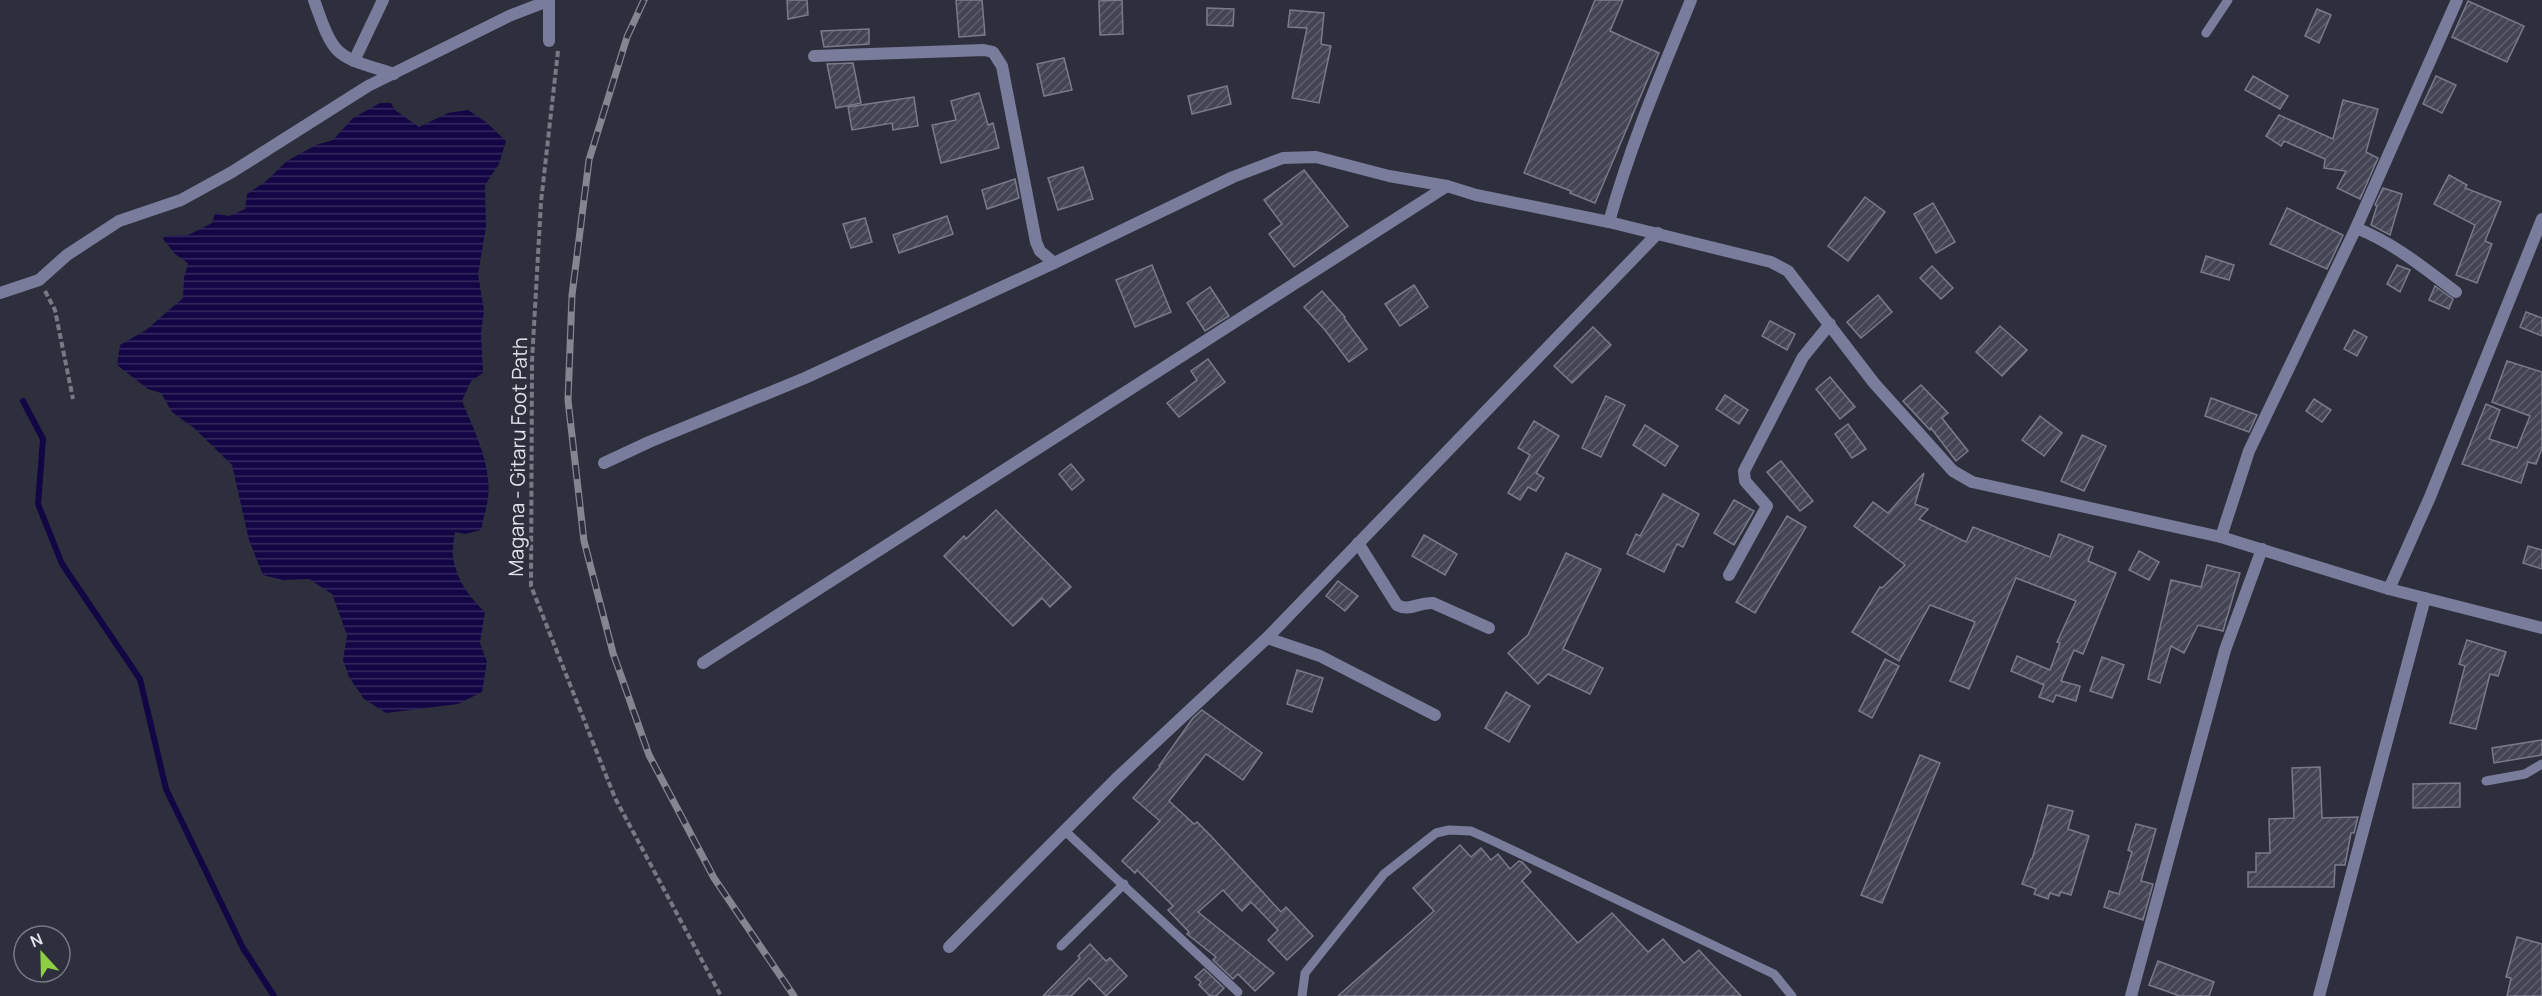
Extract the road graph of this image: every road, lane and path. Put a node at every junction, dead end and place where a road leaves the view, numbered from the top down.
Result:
1 (314, 0) edge
2 (383, 0) edge
3 (548, 0) edge
4 (1691, 0) edge
5 (2228, 0) edge
6 (2457, 0) edge
7 (2206, 33) dead end
8 (554, 43) joint
9 (814, 56) dead end
10 (354, 61) junction
11 (394, 74) junction
12 (1448, 186) junction
13 (2542, 219) edge
14 (1609, 222) junction
15 (2356, 228) junction
16 (1658, 233) junction
17 (1054, 263) junction
18 (39, 280) junction
19 (2456, 292) dead end
20 (0, 293) edge
21 (1830, 324) junction
22 (73, 399) dead end
23 (604, 463) dead end
24 (2221, 537) junction
25 (1358, 543) junction
26 (2262, 549) junction
27 (1729, 575) dead end
28 (2389, 589) junction
29 (2425, 598) junction
30 (1489, 628) dead end
31 (2542, 628) edge
32 (1267, 638) junction
33 (703, 663) dead end
34 (1435, 715) dead end
35 (2542, 764) edge
36 (2486, 781) dead end
37 (1065, 831) junction
38 (1124, 884) junction
39 (1061, 946) dead end
40 (949, 947) dead end
41 (1238, 992) dead end
42 (721, 996) edge
43 (1302, 996) edge
44 (1792, 996) edge
45 (2131, 996) edge
46 (2319, 996) edge

1 - 10 street
2 - 10 street
3 - 8 street
3 - 11 street
4 - 14 street
5 - 7 lane
6 - 15 street
8 - 42 path, Magana - Gitaru Foot Path
9 - 17 street
10 - 11 street
11 - 18 street
12 - 14 street
12 - 17 street
12 - 33 street
13 - 28 street
14 - 16 street
15 - 19 street
15 - 24 street
16 - 21 street
16 - 25 street
17 - 23 street
18 - 20 street
18 - 22 path
21 - 24 street
21 - 27 street
24 - 26 street
25 - 30 street
25 - 32 street
26 - 28 street
26 - 45 street
28 - 29 street
29 - 31 street
29 - 46 street
32 - 34 street
32 - 37 street
35 - 36 lane
37 - 38 lane
37 - 40 street
38 - 39 lane
38 - 41 lane
43 - 44 lane

